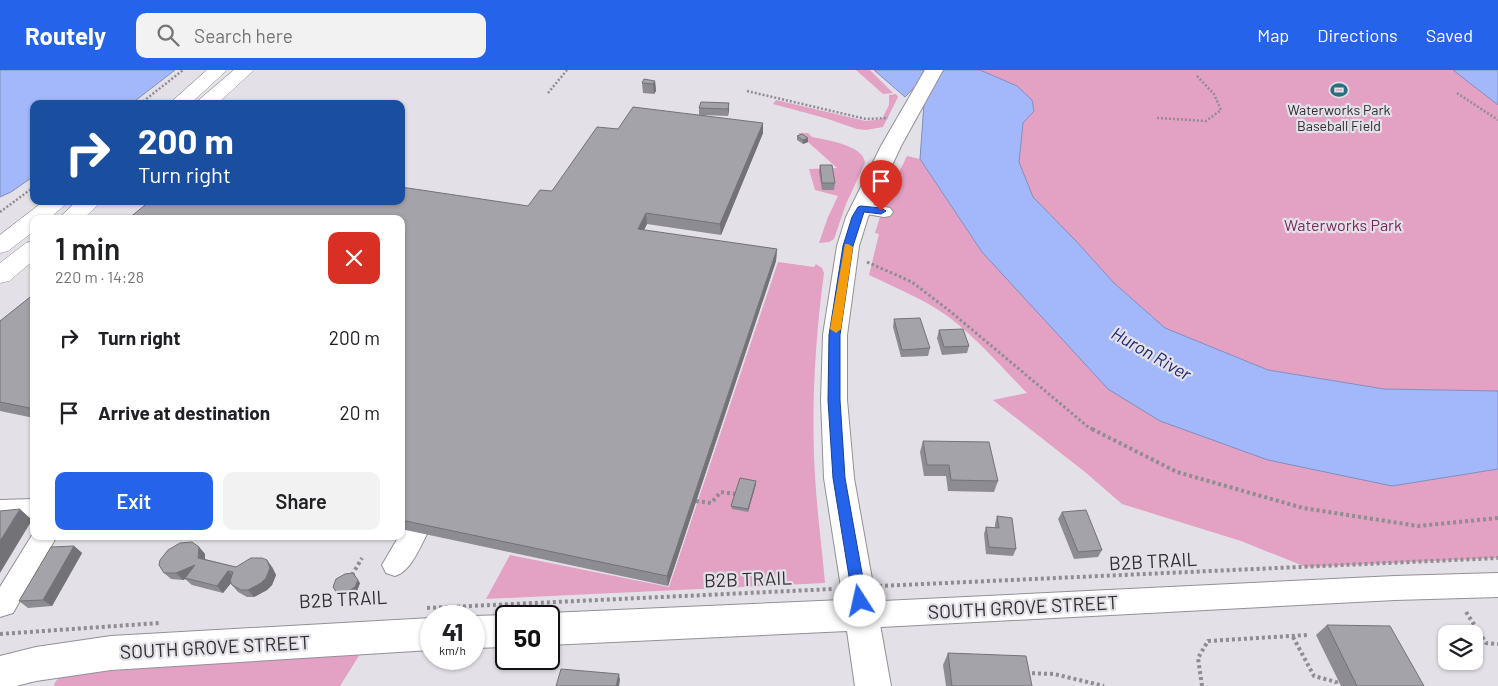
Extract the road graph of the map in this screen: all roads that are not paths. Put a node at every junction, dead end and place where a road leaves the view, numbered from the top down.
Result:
1 (218, 70) edge
2 (244, 70) edge
3 (934, 70) edge
4 (183, 100) edge
5 (210, 100) edge
6 (53, 205) edge
7 (85, 205) edge
8 (39, 215) edge
9 (74, 215) edge
10 (30, 222) edge
11 (0, 246) edge
12 (30, 251) edge
13 (0, 276) edge
14 (30, 508) edge
15 (0, 510) edge
16 (414, 534) edge
17 (43, 540) edge
18 (395, 565) dead end
19 (1498, 585) edge
20 (860, 601) junction
21 (0, 605) edge
22 (420, 622) edge
23 (560, 628) edge
24 (0, 673) edge
25 (36, 675) edge
26 (873, 686) edge

1 - 4 highway
2 - 5 highway
3 - 20 main road
6 - 8 highway
7 - 9 highway
10 - 11 highway
12 - 13 highway
14 - 15 street
16 - 18 street
17 - 21 street
19 - 20 street, SOUTH GROVE STREET
20 - 23 main road, SOUTH GROVE STREET
20 - 26 main road
22 - 25 main road, SOUTH GROVE STREET
24 - 25 main road, SOUTH GROVE STREET

